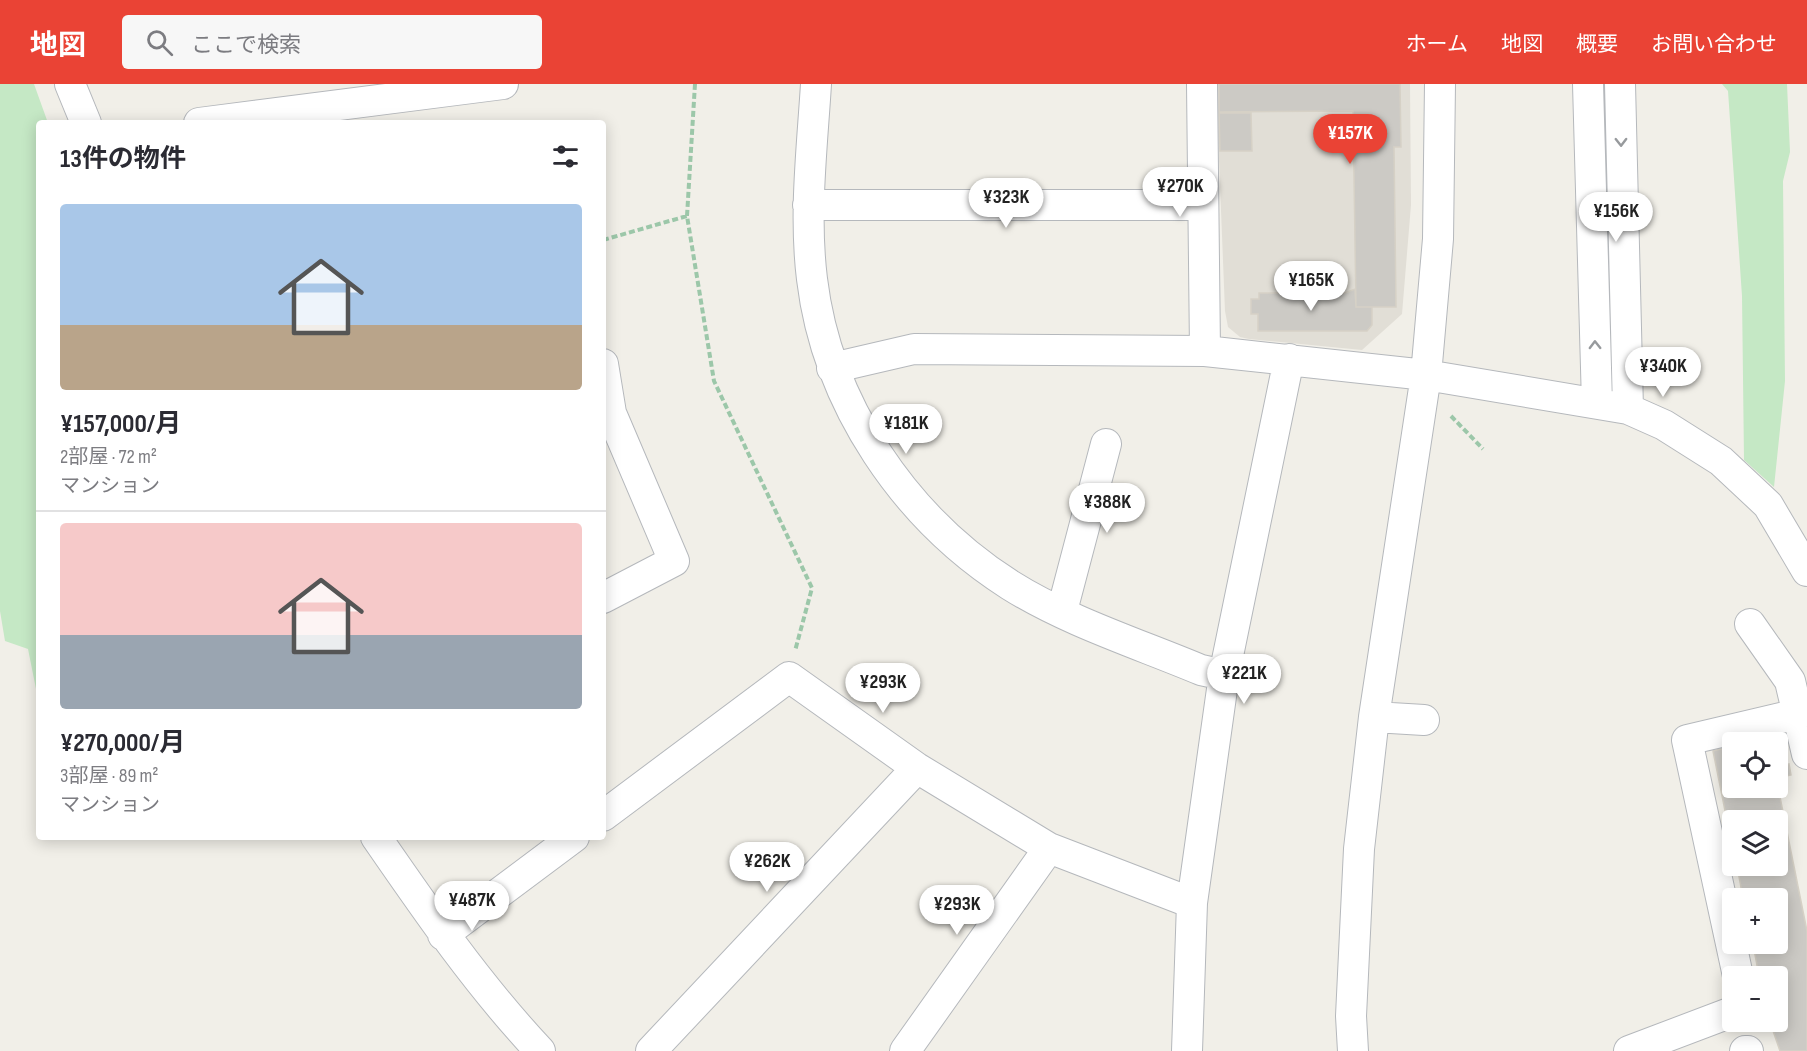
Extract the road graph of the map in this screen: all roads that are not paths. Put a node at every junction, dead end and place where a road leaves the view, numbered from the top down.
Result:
1 (70, 84) edge
2 (503, 84) edge
3 (816, 84) edge
4 (1202, 84) edge
5 (1440, 84) edge
6 (1588, 84) edge
7 (1620, 84) edge
8 (85, 120) edge
9 (244, 120) edge
10 (808, 205) junction
11 (1203, 205) junction
12 (1206, 351) junction
13 (1289, 359) junction
14 (832, 368) junction
15 (1426, 375) junction
16 (1597, 403) junction
17 (1628, 409) junction
18 (607, 415) edge
19 (1106, 444) dead end
20 (1807, 571) edge
21 (606, 596) edge
22 (1062, 611) junction
23 (1750, 624) dead end
24 (1224, 675) junction
25 (1798, 714) junction
26 (1374, 717) junction
27 (1424, 720) dead end
28 (1807, 754) edge
29 (917, 768) junction
30 (606, 814) edge
31 (378, 840) edge
32 (570, 840) edge
33 (1049, 848) junction
34 (1192, 903) junction
35 (443, 935) junction
36 (1736, 966) edge
37 (1722, 1016) edge
38 (540, 1051) edge
39 (651, 1051) edge
40 (905, 1051) edge
41 (1187, 1051) edge
42 (1353, 1051) edge
43 (1629, 1051) edge

1 - 8 street
2 - 9 street
3 - 10 street
4 - 11 street
5 - 15 street
16 -> 6 street
7 -> 17 street
10 - 11 street
10 - 14 street
11 - 12 street
12 - 13 street
12 - 14 street
13 - 15 street
13 - 24 street
14 - 22 street
15 - 16 street
15 - 26 street
16 - 17 street
17 - 20 street
18 - 21 street
19 - 22 street
22 - 24 street
23 - 25 street
24 - 34 street
25 - 28 street
25 - 36 street
26 - 27 street
26 - 42 street
29 - 30 street
29 - 33 street
29 - 39 street
31 - 35 street
32 - 35 street
33 - 34 street
33 - 40 street
34 - 41 street
35 - 38 street
37 - 43 street

